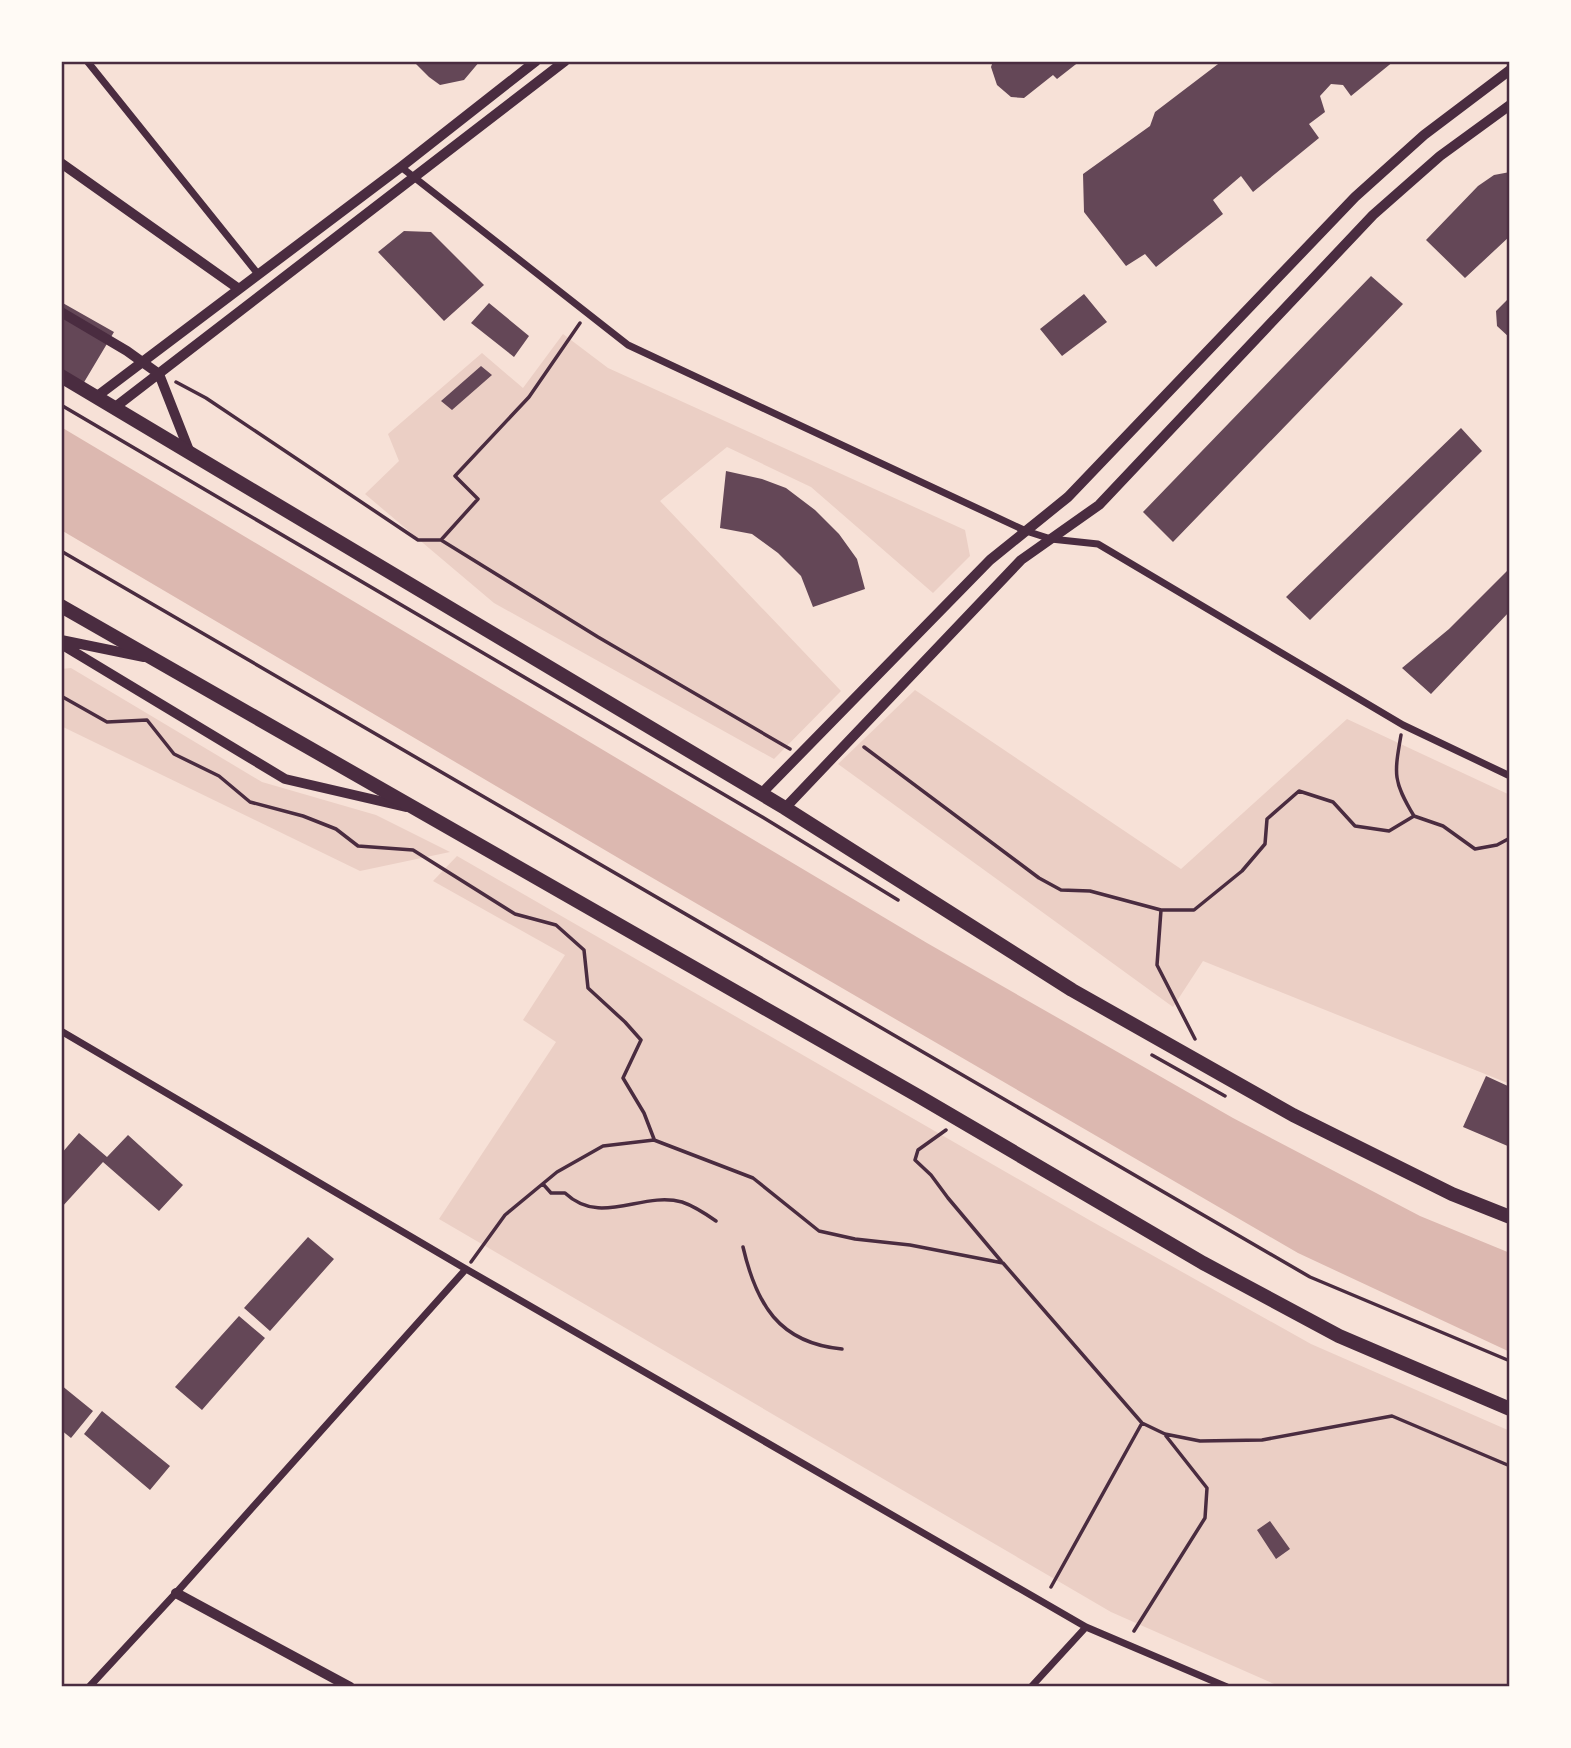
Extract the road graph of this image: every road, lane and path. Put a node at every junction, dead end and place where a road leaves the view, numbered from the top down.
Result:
1 (87, 61) edge
2 (536, 61) edge
3 (565, 61) edge
4 (1510, 70) edge
5 (1510, 105) edge
6 (61, 163) edge
7 (401, 167) junction
8 (415, 177) junction
9 (258, 274) junction
10 (239, 289) junction
11 (61, 312) edge
12 (587, 312) junction
13 (142, 362) junction
14 (159, 374) junction
15 (61, 376) edge
16 (96, 397) junction
17 (61, 405) edge
18 (114, 408) junction
19 (190, 453) junction
20 (1026, 531) junction
21 (1051, 539) junction
22 (441, 540) junction
23 (61, 551) edge
24 (61, 606) edge
25 (61, 642) edge
26 (154, 659) junction
27 (61, 696) edge
28 (1403, 725) junction
29 (864, 747) dead end
30 (800, 754) junction
31 (1510, 776) edge
32 (761, 794) junction
33 (785, 808) junction
34 (418, 810) junction
35 (1414, 816) junction
36 (1510, 838) edge
37 (906, 905) dead end
38 (1161, 910) junction
39 (61, 1031) edge
40 (1195, 1039) dead end
41 (1143, 1050) dead end
42 (1227, 1097) dead end
43 (946, 1130) dead end
44 (654, 1140) junction
45 (543, 1184) junction
46 (1510, 1217) edge
47 (716, 1221) dead end
48 (880, 1235) dead end
49 (879, 1242) junction
50 (743, 1247) dead end
51 (1003, 1263) junction
52 (466, 1269) junction
53 (842, 1349) dead end
54 (1510, 1361) edge
55 (1510, 1409) edge
56 (1142, 1423) junction
57 (1165, 1434) junction
58 (1510, 1466) edge
59 (1051, 1587) dead end
60 (176, 1593) junction
61 (1086, 1627) junction
62 (1134, 1631) dead end
63 (89, 1687) edge
64 (350, 1687) edge
65 (1031, 1687) edge
66 (1227, 1687) edge

1 - 9 street
2 - 7 street
3 - 8 street
4 - 20 street
5 - 21 street
6 - 10 street
7 - 8 street
7 - 9 street
8 - 12 street
8 - 14 street
9 - 10 street
10 - 13 street
11 - 13 street
12 - 20 street
12 - 22 path
13 - 14 street
13 - 16 street
14 - 18 street
14 - 19 street
14 - 22 path
15 - 16 highway
16 - 18 highway
17 - 37 path
18 - 19 highway
19 - 32 highway
20 - 21 street
20 - 30 street
21 - 28 street
21 - 33 street
22 - 30 path
23 - 54 path
24 - 26 highway
25 - 26 street
25 - 34 street
26 - 34 highway
27 - 44 path
28 - 31 street
28 - 35 path
29 - 38 path
30 - 32 street
32 - 33 highway
33 - 46 highway
34 - 55 highway
35 - 36 path
35 - 38 path
38 - 40 path
39 - 52 street
41 - 42 path
43 - 51 path
44 - 45 path
44 - 49 path
45 - 47 path
45 - 52 path
48 - 49 path
49 - 51 path
50 - 53 path
51 - 56 path
52 - 60 street
52 - 61 street
56 - 57 path
56 - 59 path
57 - 58 path
57 - 62 path
60 - 63 street
60 - 64 street
61 - 65 street
61 - 66 street

